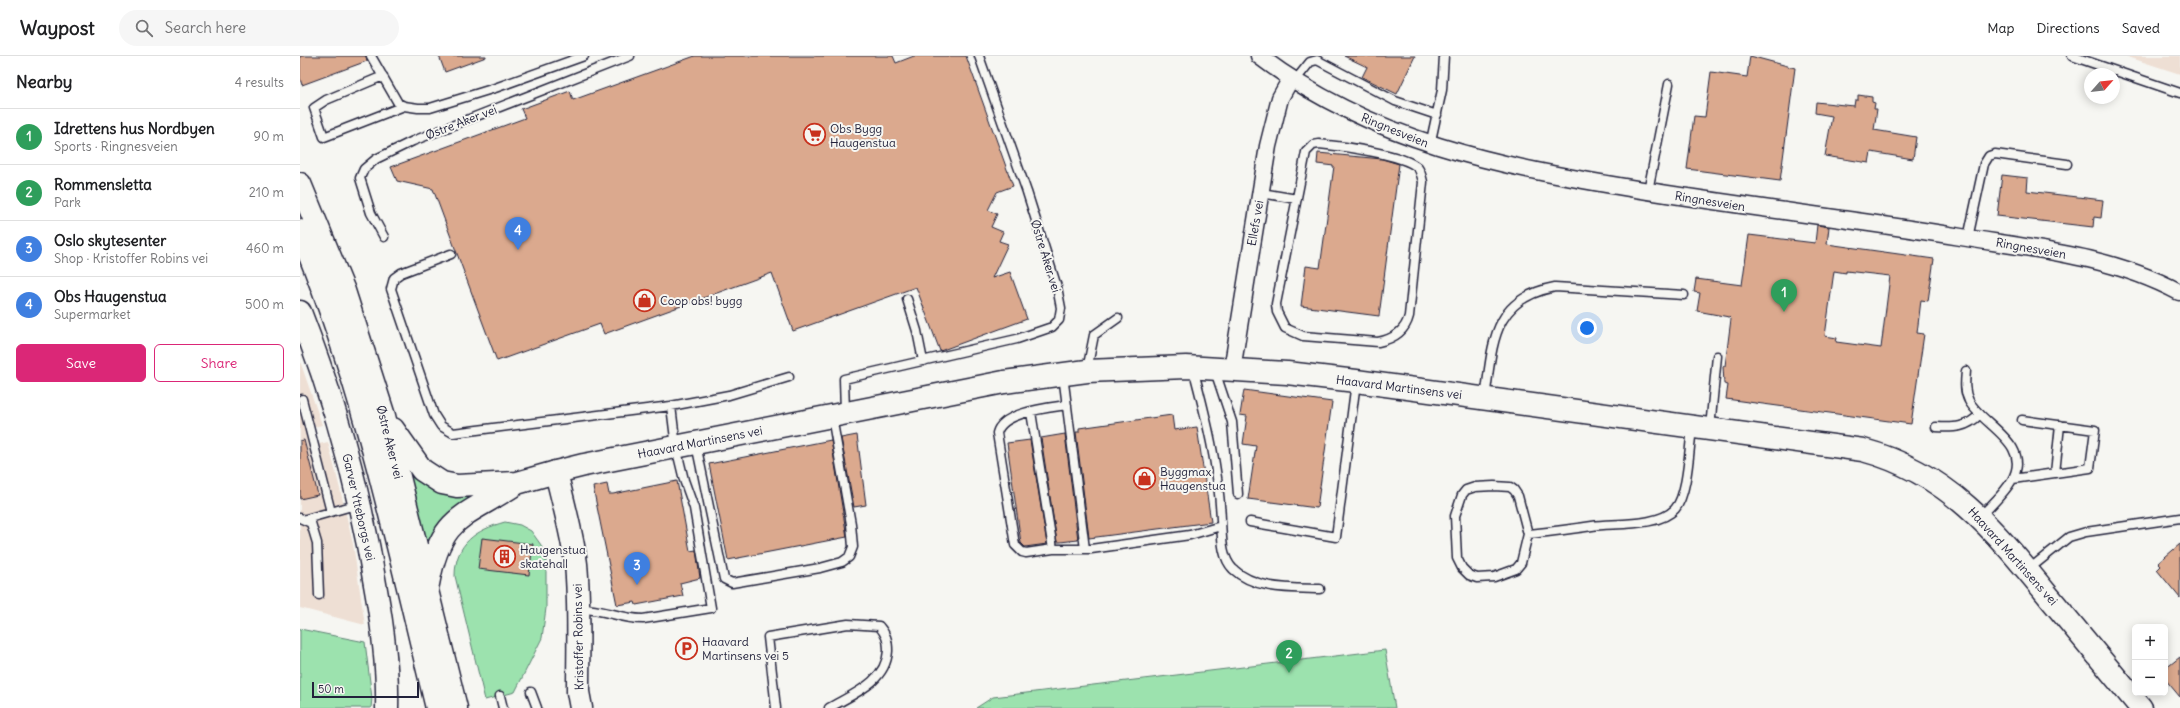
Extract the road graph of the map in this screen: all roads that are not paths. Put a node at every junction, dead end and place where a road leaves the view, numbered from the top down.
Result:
1 (372, 56) edge
2 (584, 56) edge
3 (630, 56) edge
4 (979, 56) edge
5 (1259, 56) edge
6 (1444, 56) edge
7 (2072, 56) edge
8 (383, 76) junction
9 (1292, 81) junction
10 (1669, 84) dead end
11 (2180, 93) edge
12 (404, 106) junction
13 (1437, 115) junction
14 (1430, 145) junction
15 (2066, 164) dead end
16 (300, 184) edge
17 (1648, 191) junction
18 (1261, 193) junction
19 (1297, 199) junction
20 (300, 231) edge
21 (384, 237) dead end
22 (1968, 238) junction
23 (451, 254) dead end
24 (2180, 292) edge
25 (1684, 295) dead end
26 (907, 299) dead end
27 (300, 312) edge
28 (1118, 318) dead end
29 (1717, 356) dead end
30 (923, 361) junction
31 (1193, 367) junction
32 (1223, 369) junction
33 (1087, 371) junction
34 (1966, 371) dead end
35 (1063, 374) junction
36 (789, 377) dead end
37 (1356, 381) junction
38 (1485, 398) junction
39 (302, 399) dead end
40 (1066, 405) junction
41 (671, 406) junction
42 (1031, 412) junction
43 (838, 414) junction
44 (1980, 414) junction
45 (384, 416) junction
46 (2022, 420) dead end
47 (2060, 425) junction
48 (1936, 427) dead end
49 (1701, 428) junction
50 (686, 445) junction
51 (556, 472) junction
52 (2055, 473) junction
53 (2013, 479) junction
54 (517, 483) junction
55 (1238, 494) dead end
56 (359, 504) junction
57 (332, 512) junction
58 (1980, 517) junction
59 (2180, 518) edge
60 (303, 519) edge
61 (1250, 522) dead end
62 (1221, 526) junction
63 (1528, 534) junction
64 (1053, 549) junction
65 (1085, 549) junction
66 (2028, 570) junction
67 (1320, 589) dead end
68 (427, 592) junction
69 (319, 595) dead end
70 (578, 609) junction
71 (531, 692) dead end
72 (500, 696) dead end
73 (2137, 707) edge
74 (387, 708) edge
75 (438, 708) edge
76 (456, 708) edge
77 (503, 708) edge
78 (537, 708) edge
79 (580, 708) edge
80 (776, 708) edge
81 (829, 708) edge

1 - 8 lane
2 - 12 lane, Østre Aker vei
3 - 21 lane, Østre Aker vei
4 - 30 lane, Østre Aker vei
5 - 9 street, Ringnesveien
6 - 13 lane
7 - 11 lane
8 - 12 lane
8 - 12 lane, Østre Aker vei
9 - 13 lane
9 - 14 street, Ringnesveien
9 - 18 street, Ellefs vei
10 - 17 lane
13 - 14 lane
14 - 17 street, Ringnesveien
15 - 22 lane
16 - 45 main road, Østre Aker vei
17 - 22 street, Ringnesveien
18 - 19 lane
18 - 32 street, Ellefs vei
19 - 19 lane
20 - 75 main road, Østre Aker vei
22 - 24 street, Ringnesveien
23 - 41 lane
25 - 38 lane
26 - 30 lane
27 - 56 main road, Garver Ytteborgs vei
28 - 33 lane
29 - 49 lane
30 - 43 lane, Østre Aker vei
31 - 32 main road, Haavard Martinsens vei
31 - 33 main road, Haavard Martinsens vei
31 - 62 lane
32 - 37 main road, Haavard Martinsens vei
32 - 55 lane
33 - 35 main road, Haavard Martinsens vei
34 - 44 lane
35 - 40 lane
35 - 43 main road, Haavard Martinsens vei
36 - 41 lane
37 - 38 main road, Haavard Martinsens vei
37 - 61 lane
38 - 49 main road, Haavard Martinsens vei
39 - 57 lane
40 - 42 lane
40 - 65 lane
41 - 50 lane
42 - 64 lane
42 - 64 lane
43 - 50 main road, Haavard Martinsens vei
43 - 50 lane
44 - 48 lane
44 - 53 lane
45 - 54 main road
45 - 68 main road, Østre Aker vei
46 - 47 lane
47 - 52 lane
47 - 52 lane
49 - 58 main road, Haavard Martinsens vei
49 - 63 lane
50 - 51 main road, Haavard Martinsens vei
50 - 70 lane
51 - 54 main road, Haavard Martinsens vei
51 - 70 main road, Kristoffer Robins vei
52 - 53 lane
53 - 58 lane
54 - 68 main road
56 - 57 lane
56 - 74 main road, Garver Ytteborgs vei
57 - 60 lane
58 - 66 main road, Haavard Martinsens vei
59 - 66 lane
60 - 69 lane
62 - 65 lane
62 - 67 lane
63 - 63 lane
64 - 65 lane
66 - 73 main road, Haavard Martinsens vei
68 - 76 main road, Østre Aker vei
70 - 79 main road, Kristoffer Robins vei
71 - 78 lane
72 - 77 lane
80 - 81 lane

